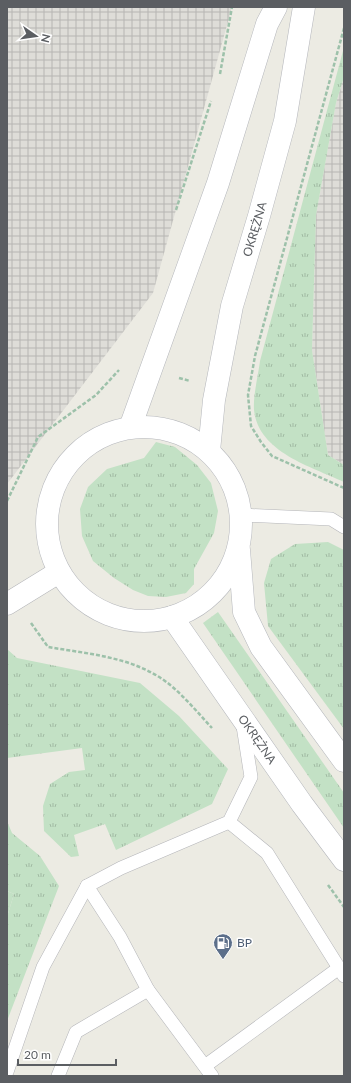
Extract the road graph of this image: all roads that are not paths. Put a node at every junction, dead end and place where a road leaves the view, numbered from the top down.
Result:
1 (276, 7) edge
2 (304, 7) edge
3 (130, 425) junction
4 (209, 451) junction
5 (241, 515) junction
6 (344, 527) edge
7 (238, 548) junction
8 (59, 572) junction
9 (11, 602) edge
10 (172, 617) junction
11 (242, 718) junction
12 (344, 761) edge
13 (229, 822) junction
14 (344, 860) edge
15 (87, 886) junction
16 (341, 972) edge
17 (148, 990) junction
18 (209, 1071) edge
19 (7, 1072) edge
20 (58, 1076) edge

1 - 3 street
2 - 4 street, OKRĘŻNA
3 - 4 street
3 - 8 street
4 - 5 street
5 - 6 lane
5 - 7 street
7 - 10 street
7 - 12 street
8 - 9 street
8 - 10 street
10 - 11 street, OKRĘŻNA
11 - 13 lane
11 - 14 street, OKRĘŻNA
13 - 15 lane
13 - 16 lane
15 - 17 lane
15 - 19 lane
16 - 18 lane
17 - 18 lane
17 - 20 lane

